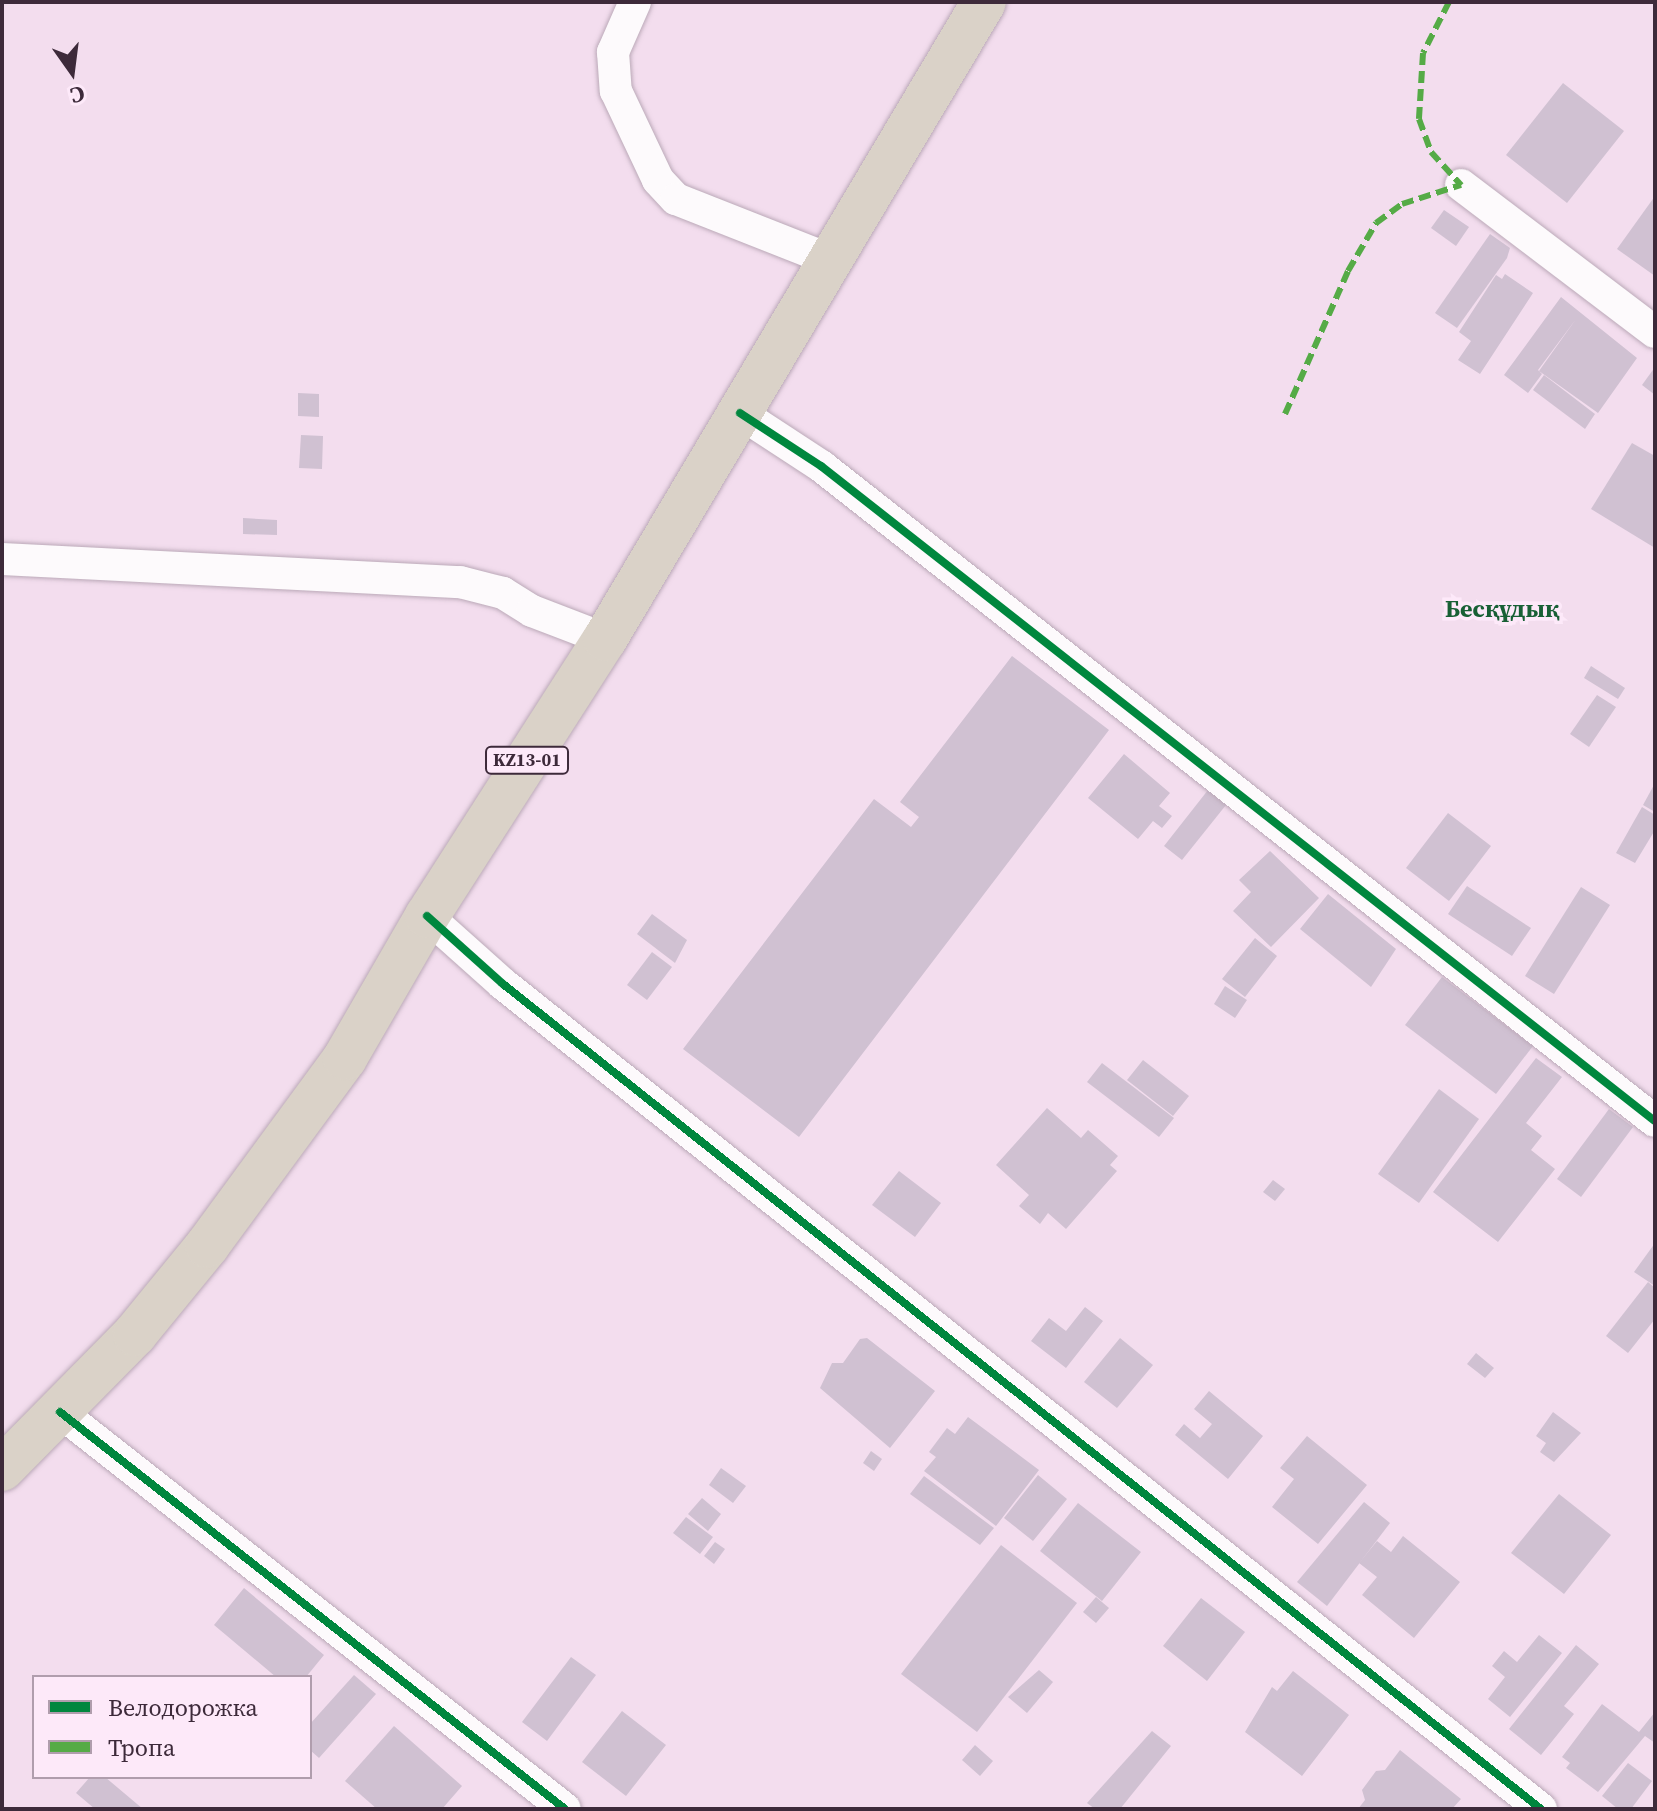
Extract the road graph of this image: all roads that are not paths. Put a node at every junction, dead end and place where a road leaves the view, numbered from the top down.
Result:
1 (635, 2) edge
2 (984, 2) edge
3 (1461, 185) dead end
4 (831, 260) junction
5 (1655, 332) edge
6 (740, 413) junction
7 (2, 559) edge
8 (605, 639) junction
9 (427, 916) junction
10 (1655, 1121) edge
11 (60, 1412) junction
12 (2, 1469) edge
13 (565, 1809) edge
14 (1541, 1809) edge

1 - 4 street
2 - 4 highway, KZ13-01
3 - 5 street
4 - 6 highway, KZ13-01
6 - 8 highway, KZ13-01
6 - 10 street
7 - 8 street
8 - 9 highway, KZ13-01
9 - 11 highway, KZ13-01
9 - 14 street
11 - 12 highway, KZ13-01
11 - 13 street

